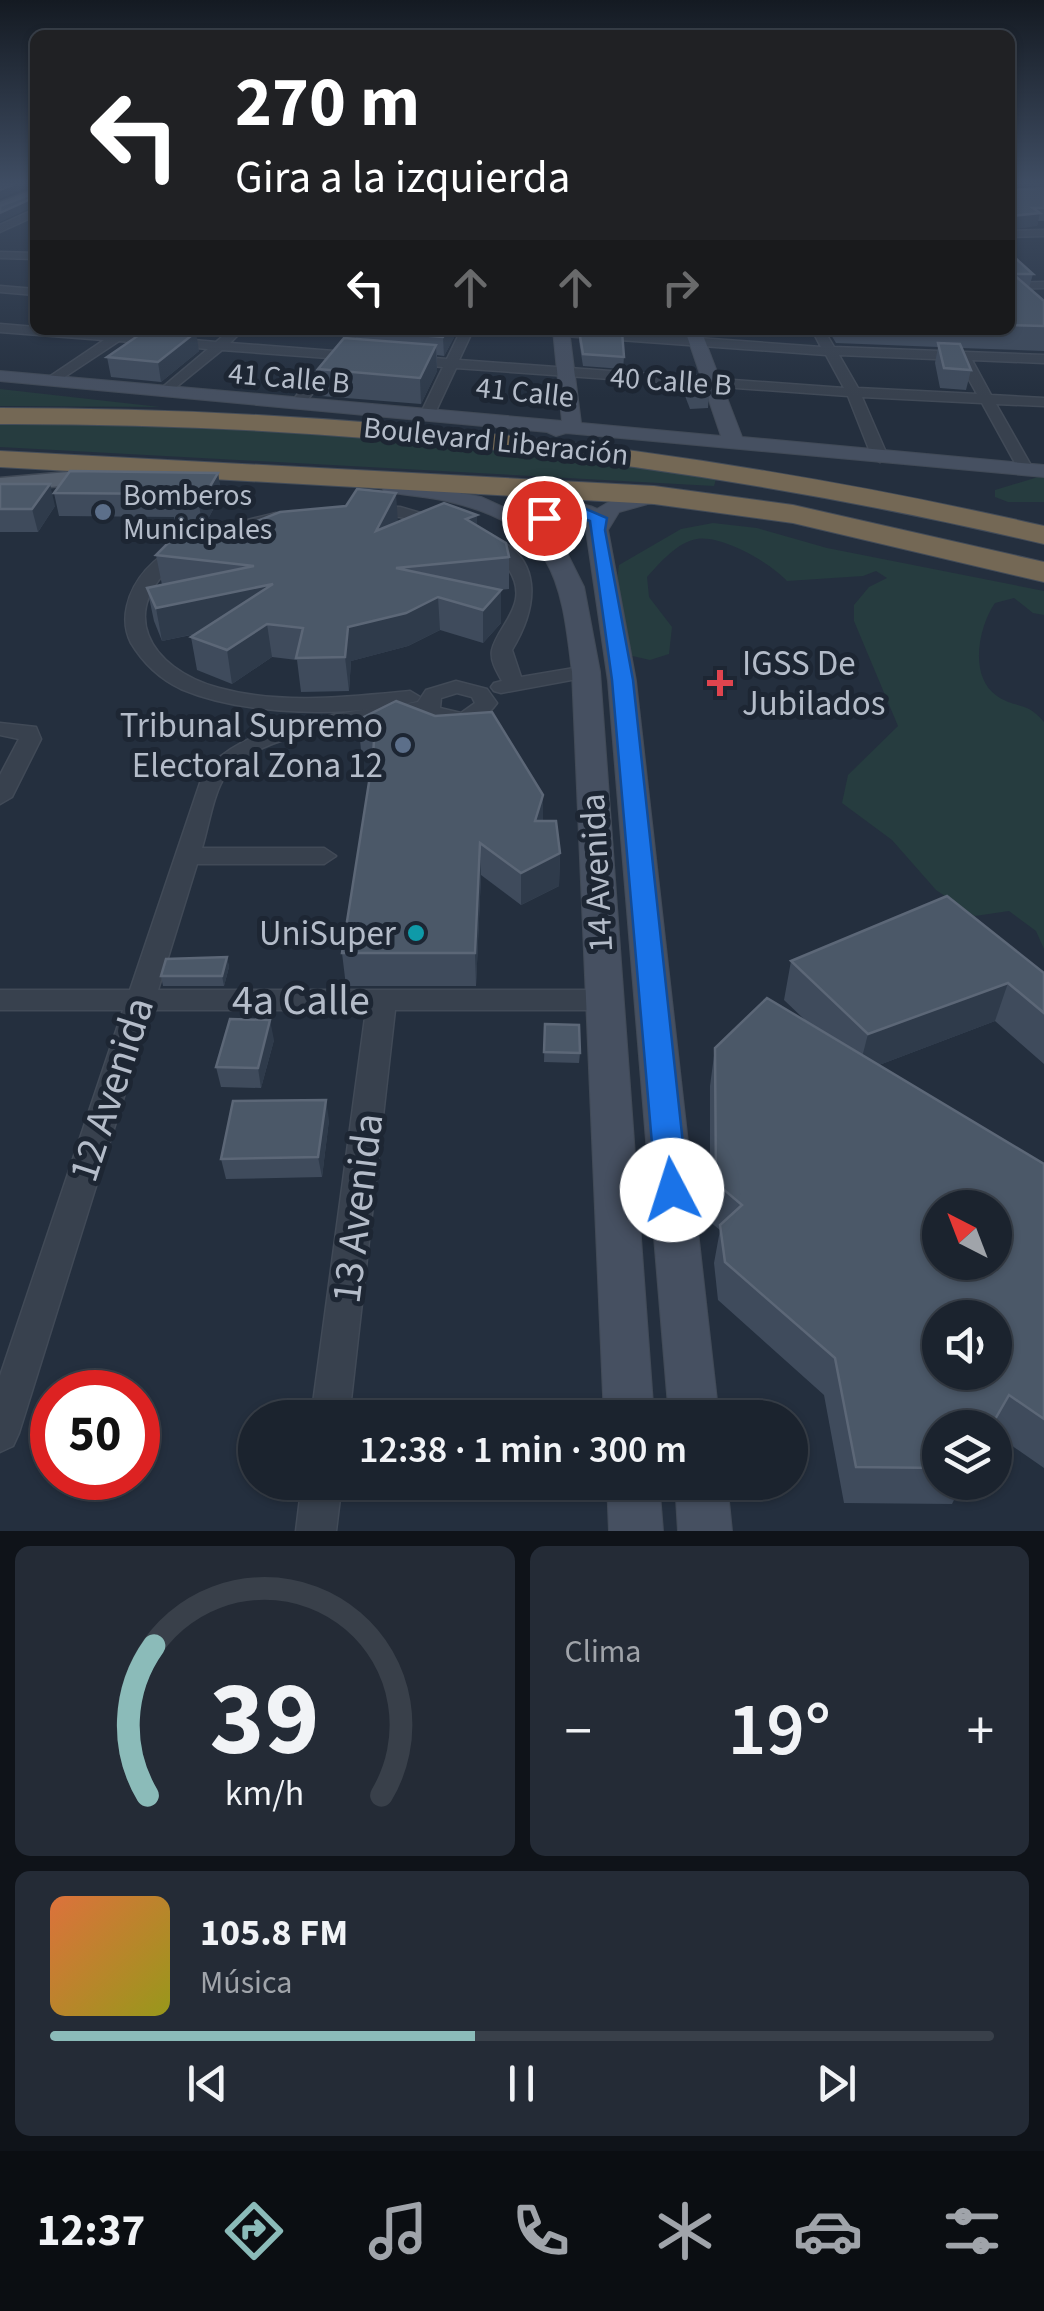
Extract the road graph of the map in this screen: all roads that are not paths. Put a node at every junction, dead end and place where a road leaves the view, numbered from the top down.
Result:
1 (1015, 274) edge
2 (1044, 285) edge
3 (1015, 287) edge
4 (0, 289) edge
5 (1030, 291) junction
6 (30, 292) edge
7 (30, 318) edge
8 (4, 331) edge
9 (30, 332) edge
10 (121, 335) edge
11 (130, 335) edge
12 (231, 335) edge
13 (354, 335) edge
14 (465, 335) edge
15 (562, 335) edge
16 (668, 335) edge
17 (820, 335) edge
18 (695, 336) edge
19 (218, 346) junction
20 (828, 351) junction
21 (338, 355) junction
22 (377, 358) edge
23 (964, 358) junction
24 (396, 359) edge
25 (1044, 360) edge
26 (454, 363) junction
27 (569, 374) junction
28 (0, 379) edge
29 (54, 380) junction
30 (714, 385) junction
31 (169, 390) junction
32 (854, 393) junction
33 (298, 401) junction
34 (990, 402) junction
35 (1044, 402) edge
36 (0, 412) edge
37 (428, 413) junction
38 (335, 425) junction
39 (572, 426) junction
40 (734, 444) junction
41 (880, 457) junction
42 (0, 460) edge
43 (1034, 470) edge
44 (189, 472) junction
45 (760, 474) junction
46 (294, 477) junction
47 (355, 480) junction
48 (0, 485) edge
49 (654, 494) junction
50 (344, 510) edge
51 (287, 515) edge
52 (599, 518) junction
53 (1044, 522) edge
54 (1044, 535) edge
55 (550, 544) junction
56 (1044, 572) edge
57 (586, 672) junction
58 (514, 684) junction
59 (480, 693) junction
60 (430, 701) junction
61 (351, 712) junction
62 (0, 729) edge
63 (0, 797) edge
64 (186, 856) junction
65 (324, 856) dead end
66 (382, 999) junction
67 (0, 1000) edge
68 (138, 1000) junction
69 (603, 1000) junction
70 (332, 1400) edge
71 (628, 1400) edge
72 (692, 1400) edge
73 (0, 1434) edge
74 (320, 1500) edge
75 (634, 1500) edge
76 (702, 1500) edge
77 (316, 1531) edge
78 (636, 1531) edge
79 (705, 1531) edge

1 - 5 street
2 - 5 street
3 - 5 street
4 - 6 street
7 - 8 street
8 - 9 street
10 - 29 street
11 - 19 street
12 - 19 street
13 - 21 street
14 - 26 street
15 - 27 main road
16 - 18 street
17 - 20 street
18 - 20 street
18 - 30 main road
19 - 21 street
19 - 31 street
20 - 23 street
20 - 32 street
21 - 22 street
21 - 33 street
23 - 25 street
23 - 34 street
24 - 26 street, 40 Calle B
26 - 27 street, 40 Calle B
26 - 37 street
27 - 30 street, 40 Calle B
27 - 39 main road
28 - 29 main road, 41 Calle
28 - 39 main road, 41 Calle B
29 - 31 main road, 41 Calle
30 - 32 street, 40 Calle B
30 - 40 main road
31 - 33 main road, 41 Calle
32 - 34 street, 40 Calle B
32 - 41 street
33 - 37 main road, 41 Calle
34 - 35 street, 40 Calle B
34 - 43 street
36 - 38 highway, Boulevard Liberación
37 - 39 main road, 41 Calle
38 - 45 highway, Boulevard Liberación
38 - 46 highway
39 - 40 main road, 41 Calle
40 - 41 main road, 41 Calle
41 - 43 main road, 41 Calle
42 - 44 highway, Boulevard Liberación
44 - 46 highway, Boulevard Liberación
44 - 48 main road
45 - 53 highway
45 - 54 highway, Boulevard Liberación
46 - 47 highway, Boulevard Liberación
47 - 49 highway, Boulevard Liberación
47 - 55 main road, 14 Avenida
49 - 52 main road
49 - 56 highway, Boulevard Liberación
50 - 58 street
51 - 61 street
52 - 55 main road
52 - 72 main road, 14 Avenida
55 - 57 main road, 14 Avenida
57 - 58 street
57 - 69 main road, 14 Avenida
58 - 59 street
59 - 60 street
59 - 60 street
60 - 61 street
61 - 64 street, 12 Avenida
62 - 63 street
64 - 65 street
64 - 68 street, 12 Avenida
66 - 68 street, 4a Calle
66 - 69 street, 4a Calle
66 - 70 street, 13 Avenida
67 - 68 street, 4a Calle
68 - 73 street, 12 Avenida
69 - 71 main road, 14 Avenida
74 - 77 street
75 - 78 main road
76 - 79 main road

